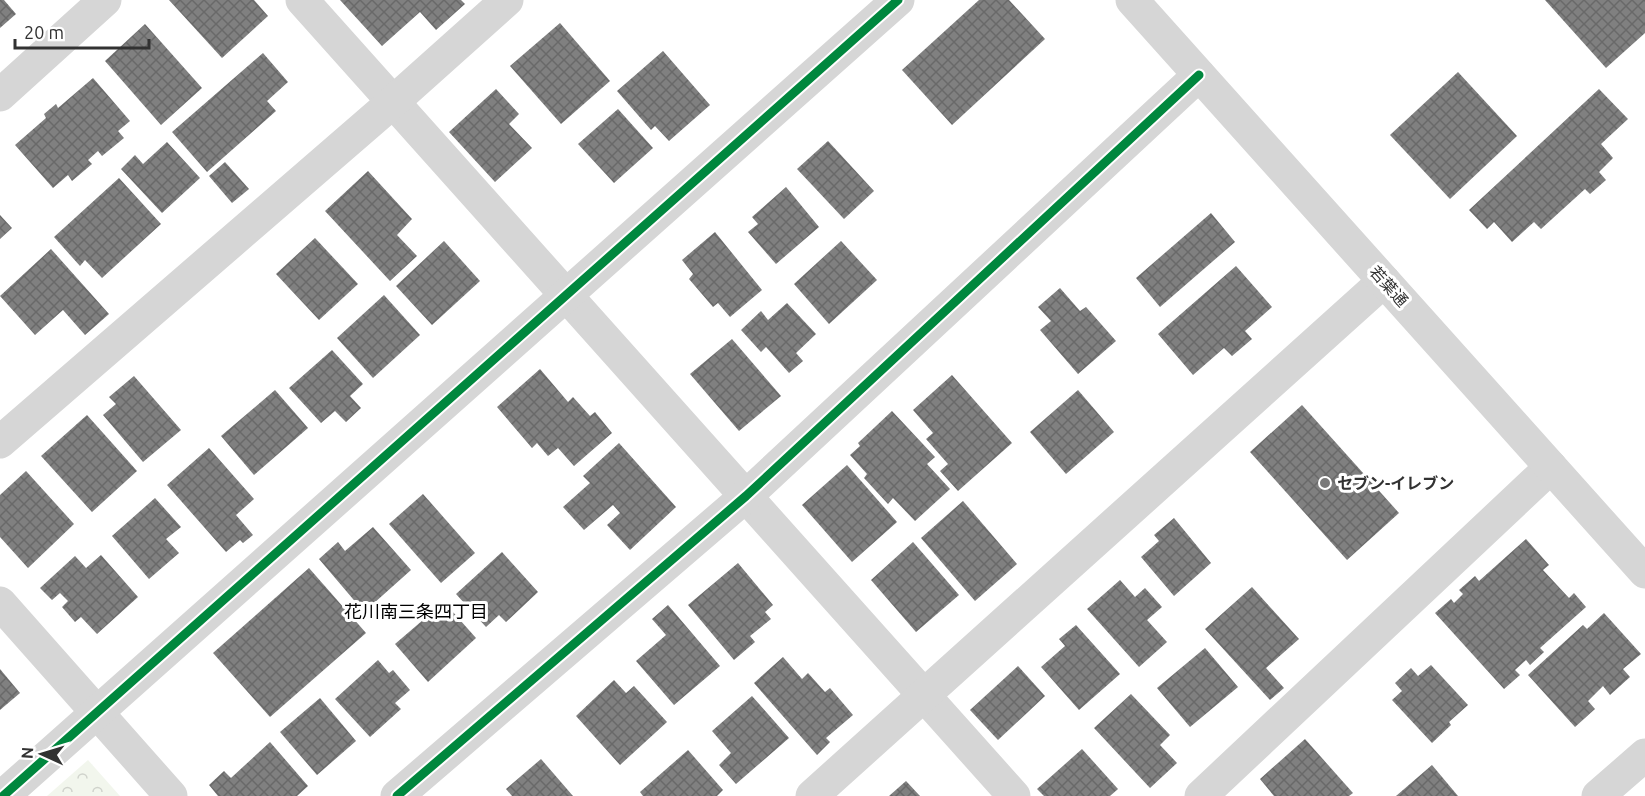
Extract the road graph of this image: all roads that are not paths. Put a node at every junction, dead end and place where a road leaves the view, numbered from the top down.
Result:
1 (105, 0) edge
2 (302, 0) edge
3 (507, 0) edge
4 (898, 0) edge
5 (1132, 0) edge
6 (1199, 75) junction
7 (0, 95) edge
8 (393, 102) junction
9 (1384, 281) junction
10 (566, 295) junction
11 (0, 442) edge
12 (1551, 467) junction
13 (746, 496) junction
14 (1645, 572) edge
15 (0, 603) edge
16 (925, 697) junction
17 (96, 712) junction
18 (1645, 755) edge
19 (3, 796) edge
20 (171, 796) edge
21 (398, 796) edge
22 (812, 796) edge
23 (1014, 796) edge
24 (1201, 796) edge
25 (1598, 796) edge

1 - 7 street
2 - 8 street
3 - 8 street
4 - 10 street
5 - 6 street, 若葉通
6 - 9 street, 若葉通
6 - 13 street
8 - 10 street
8 - 11 street
9 - 12 street, 若葉通
9 - 16 street
10 - 13 street
10 - 17 street
12 - 14 street, 若葉通
12 - 24 street
13 - 16 street
13 - 21 street
15 - 17 street
16 - 22 street
16 - 23 street
17 - 19 street
17 - 20 street
18 - 25 street

